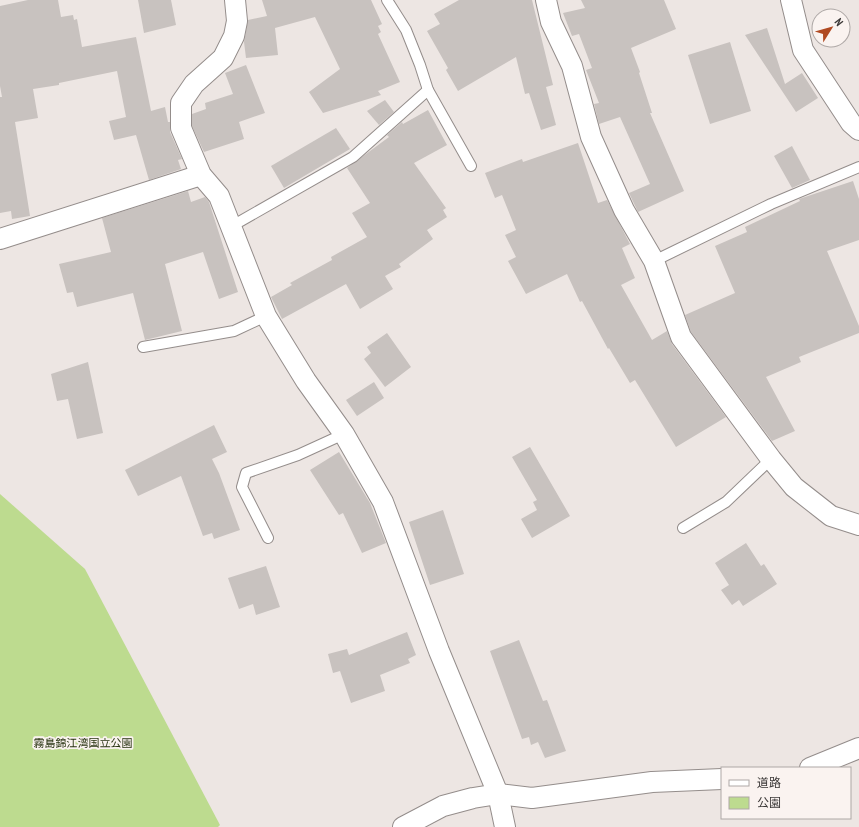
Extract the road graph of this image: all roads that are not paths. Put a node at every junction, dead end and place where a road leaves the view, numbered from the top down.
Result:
1 (235, 0) edge
2 (387, 0) edge
3 (546, 0) edge
4 (791, 0) edge
5 (428, 90) junction
6 (859, 130) edge
7 (471, 166) dead end
8 (859, 168) edge
9 (201, 176) junction
10 (232, 226) junction
11 (0, 239) edge
12 (654, 261) junction
13 (266, 316) junction
14 (143, 347) dead end
15 (344, 434) junction
16 (771, 459) junction
17 (859, 525) edge
18 (682, 528) dead end
19 (268, 538) dead end
20 (859, 748) edge
21 (812, 767) edge
22 (721, 780) edge
23 (498, 794) junction
24 (403, 827) edge
25 (505, 827) edge

1 - 9 street
2 - 5 lane
3 - 12 street
4 - 6 street
5 - 7 lane
5 - 10 lane
8 - 12 lane
9 - 10 street
9 - 11 street
10 - 13 street
12 - 16 street
13 - 14 lane
13 - 15 street
15 - 19 lane
15 - 23 street
16 - 17 street
16 - 18 lane
20 - 21 street
22 - 23 street
23 - 24 street
23 - 25 street

